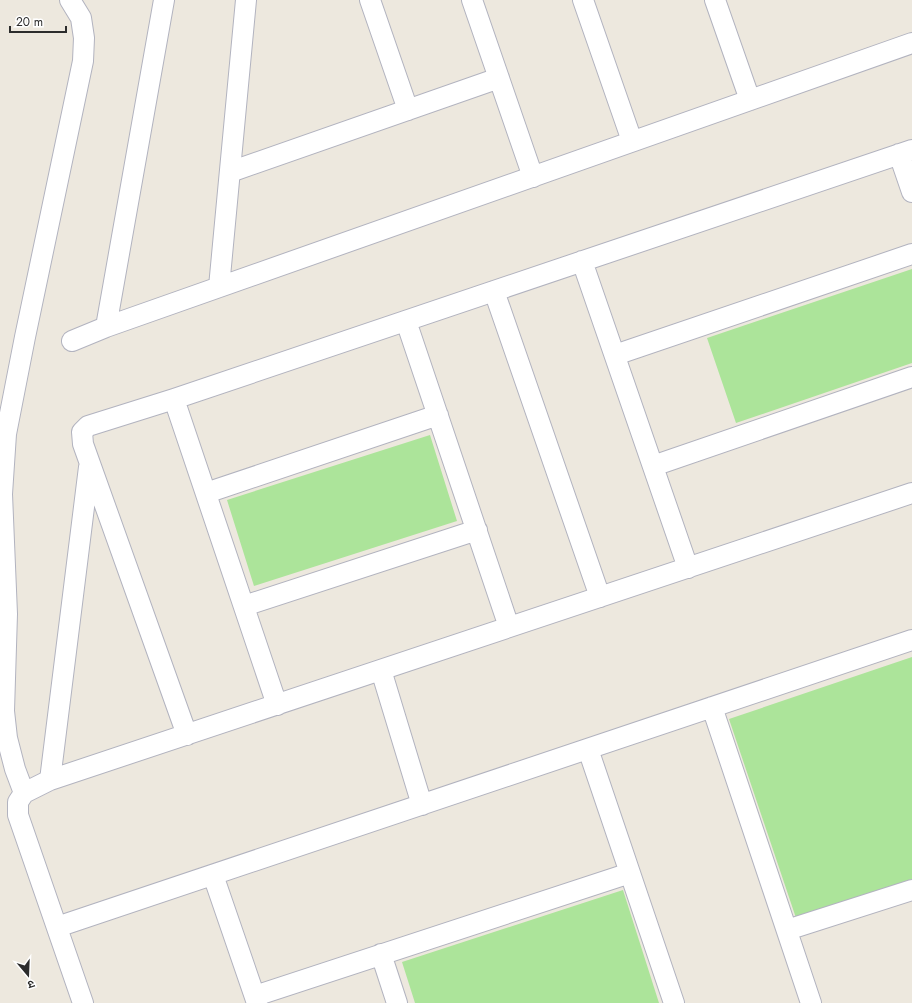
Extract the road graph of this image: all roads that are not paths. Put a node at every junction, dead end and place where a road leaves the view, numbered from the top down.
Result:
1 (70, 0) edge
2 (164, 0) edge
3 (246, 0) edge
4 (370, 0) edge
5 (472, 0) edge
6 (583, 0) edge
7 (715, 0) edge
8 (912, 43) edge
9 (499, 78) junction
10 (750, 100) junction
11 (408, 110) junction
12 (632, 142) junction
13 (905, 152) edge
14 (230, 172) junction
15 (532, 176) junction
16 (912, 192) edge
17 (912, 254) edge
18 (582, 261) junction
19 (219, 287) junction
20 (494, 291) junction
21 (406, 320) junction
22 (106, 327) junction
23 (72, 341) dead end
24 (614, 355) junction
25 (912, 377) edge
26 (174, 399) junction
27 (438, 415) junction
28 (89, 463) junction
29 (653, 466) junction
30 (206, 493) junction
31 (912, 493) edge
32 (476, 530) junction
33 (688, 568) junction
34 (600, 597) junction
35 (244, 606) junction
36 (509, 627) junction
37 (912, 640) edge
38 (381, 670) junction
39 (277, 705) junction
40 (712, 707) junction
41 (187, 735) junction
42 (588, 749) junction
43 (50, 780) junction
44 (24, 793) junction
45 (422, 805) junction
46 (630, 873) junction
47 (213, 875) junction
48 (912, 890) edge
49 (57, 927) junction
50 (787, 930) junction
51 (381, 954) junction
52 (74, 994) edge
53 (256, 1000) edge
54 (83, 1003) edge
55 (398, 1003) edge
56 (674, 1003) edge
57 (811, 1003) edge

1 - 44 street
2 - 22 street
3 - 14 street
4 - 11 street
5 - 9 street
6 - 12 street
7 - 10 street
8 - 10 street
9 - 11 street
9 - 15 street
10 - 12 street
11 - 14 street
12 - 15 street
13 - 16 street
13 - 18 street
14 - 19 street
15 - 19 street
17 - 24 street
18 - 20 street
18 - 24 street
19 - 22 street
20 - 21 street
20 - 34 street
21 - 26 street
21 - 27 street
22 - 23 street
24 - 29 street
25 - 29 street
26 - 28 street
26 - 30 street
27 - 30 street
27 - 32 street
28 - 41 street
28 - 43 street
29 - 33 street
30 - 35 street
31 - 33 street
32 - 35 street
32 - 36 street
33 - 34 street
34 - 36 street
35 - 39 street
36 - 38 street
37 - 40 street
38 - 39 street
38 - 45 street
39 - 41 street
40 - 42 street
40 - 50 street
41 - 43 street
42 - 45 street
42 - 46 street
43 - 44 street
44 - 49 street
45 - 47 street
46 - 51 street
46 - 56 street
47 - 49 street
47 - 53 street
48 - 50 street
49 - 52 street
50 - 57 street
51 - 53 street
51 - 55 street
52 - 54 street

